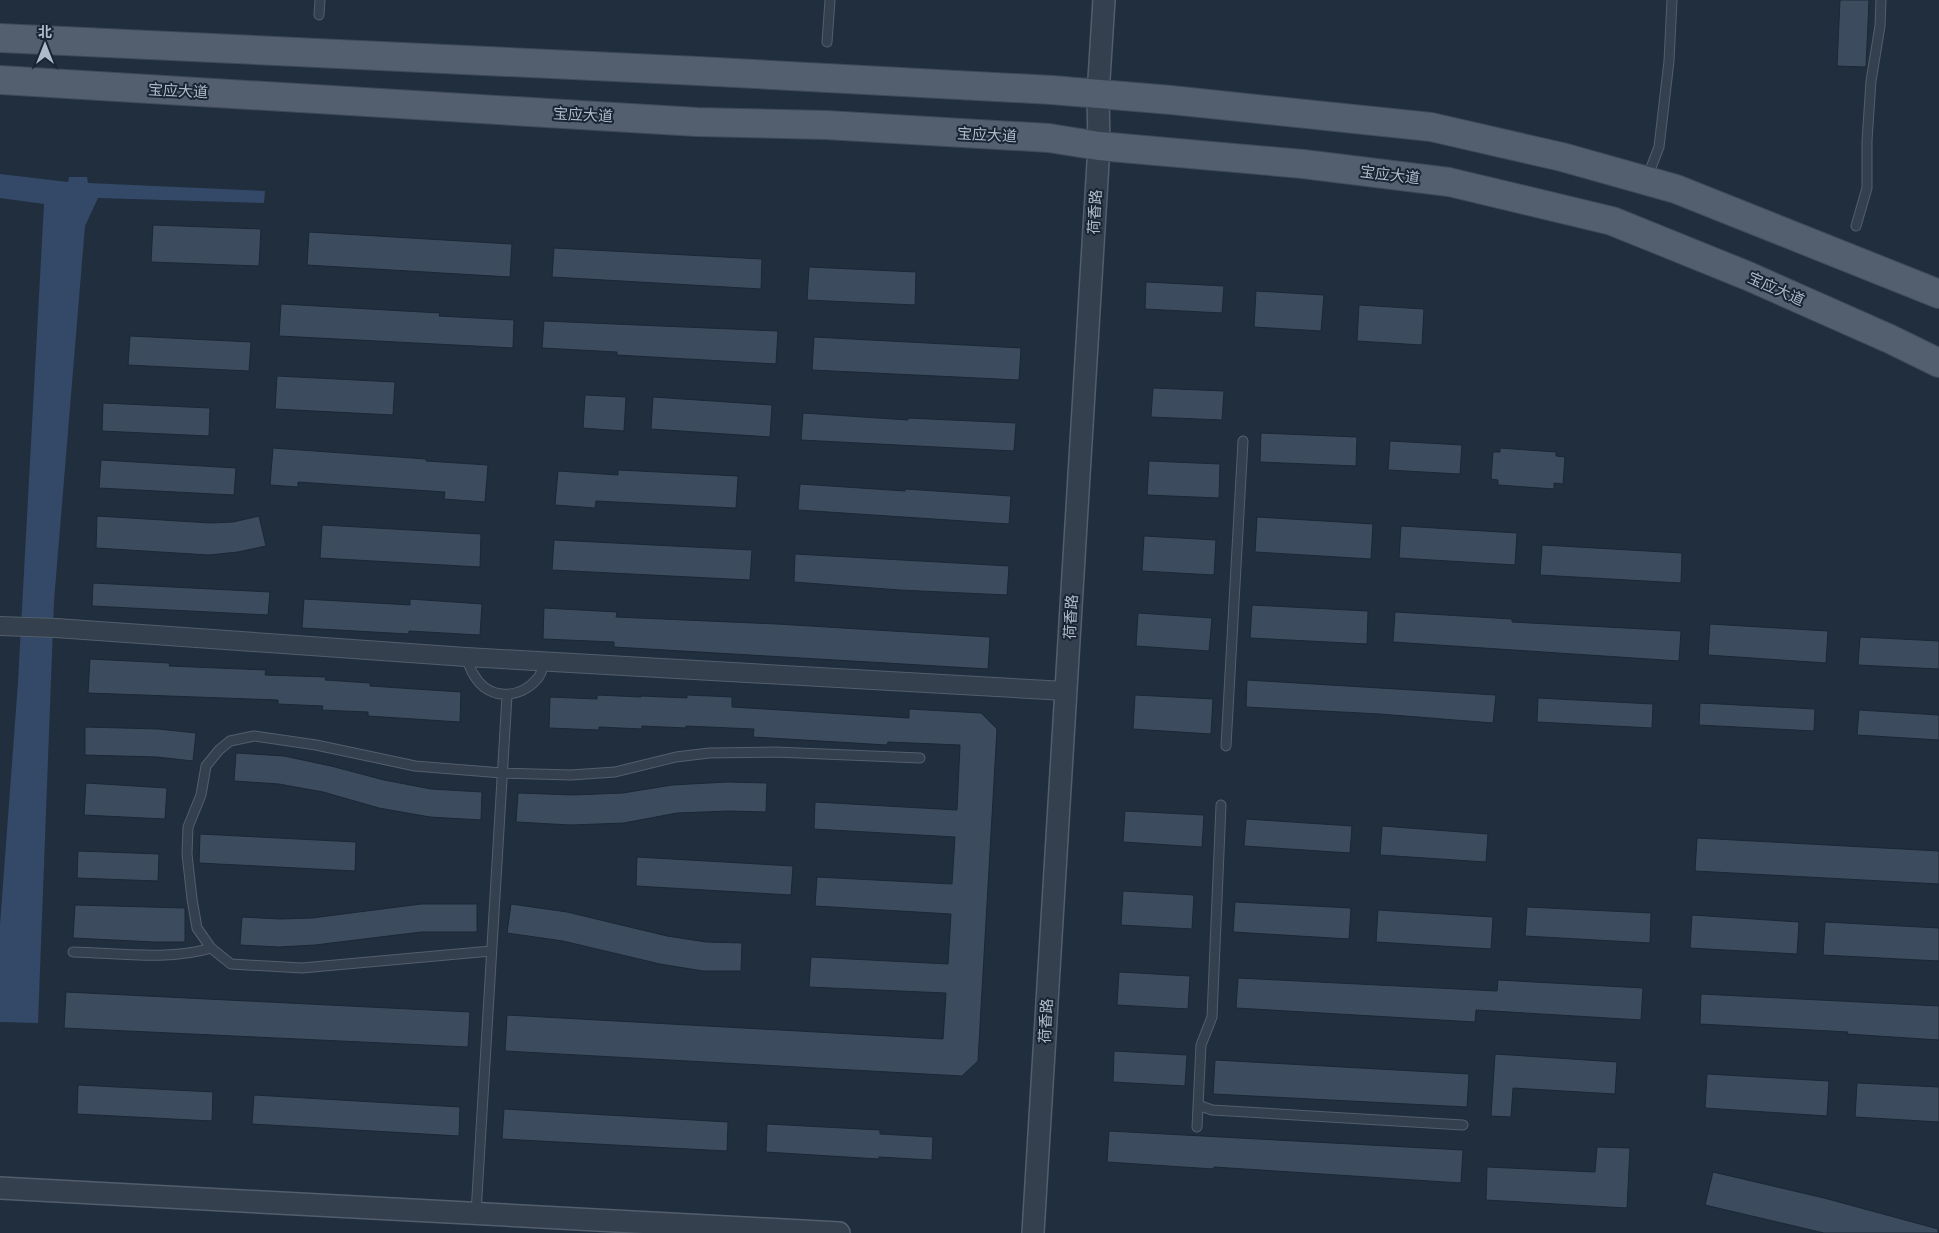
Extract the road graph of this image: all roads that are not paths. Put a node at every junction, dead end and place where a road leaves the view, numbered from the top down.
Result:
1 (320, 0) edge
2 (830, 0) edge
3 (1104, 0) edge
4 (1672, 0) edge
5 (1881, 0) edge
6 (319, 15) dead end
7 (0, 38) edge
8 (827, 42) dead end
9 (0, 80) edge
10 (1098, 95) junction
11 (1099, 146) junction
12 (1646, 181) junction
13 (1856, 226) dead end
14 (1939, 294) edge
15 (1939, 363) edge
16 (1243, 441) dead end
17 (5, 627) edge
18 (466, 657) junction
19 (545, 662) junction
20 (1066, 691) junction
21 (507, 696) junction
22 (1226, 746) dead end
23 (920, 758) dead end
24 (502, 773) junction
25 (1221, 804) dead end
26 (211, 948) junction
27 (74, 952) dead end
28 (491, 952) junction
29 (1198, 1105) junction
30 (1463, 1125) dead end
31 (1197, 1127) dead end
32 (0, 1188) edge
33 (476, 1213) junction
34 (839, 1233) edge
35 (1033, 1233) edge

1 - 6 lane
2 - 8 lane
3 - 10 street, 荷香路
4 - 12 lane
5 - 13 lane
7 - 10 main road
9 - 11 main road, 宝应大道
10 - 11 street, 荷香路
10 - 12 main road
11 - 15 main road, 宝应大道
11 - 20 street, 荷香路
12 - 14 main road
16 - 22 lane
17 - 18 street
18 - 19 street
18 - 21 lane
19 - 20 street
19 - 21 lane
20 - 35 street, 荷香路
21 - 24 lane
23 - 24 lane
24 - 26 lane
24 - 28 lane
25 - 29 lane
26 - 27 lane
26 - 28 lane
28 - 33 lane
29 - 30 lane
29 - 31 lane
32 - 33 street
33 - 34 street

